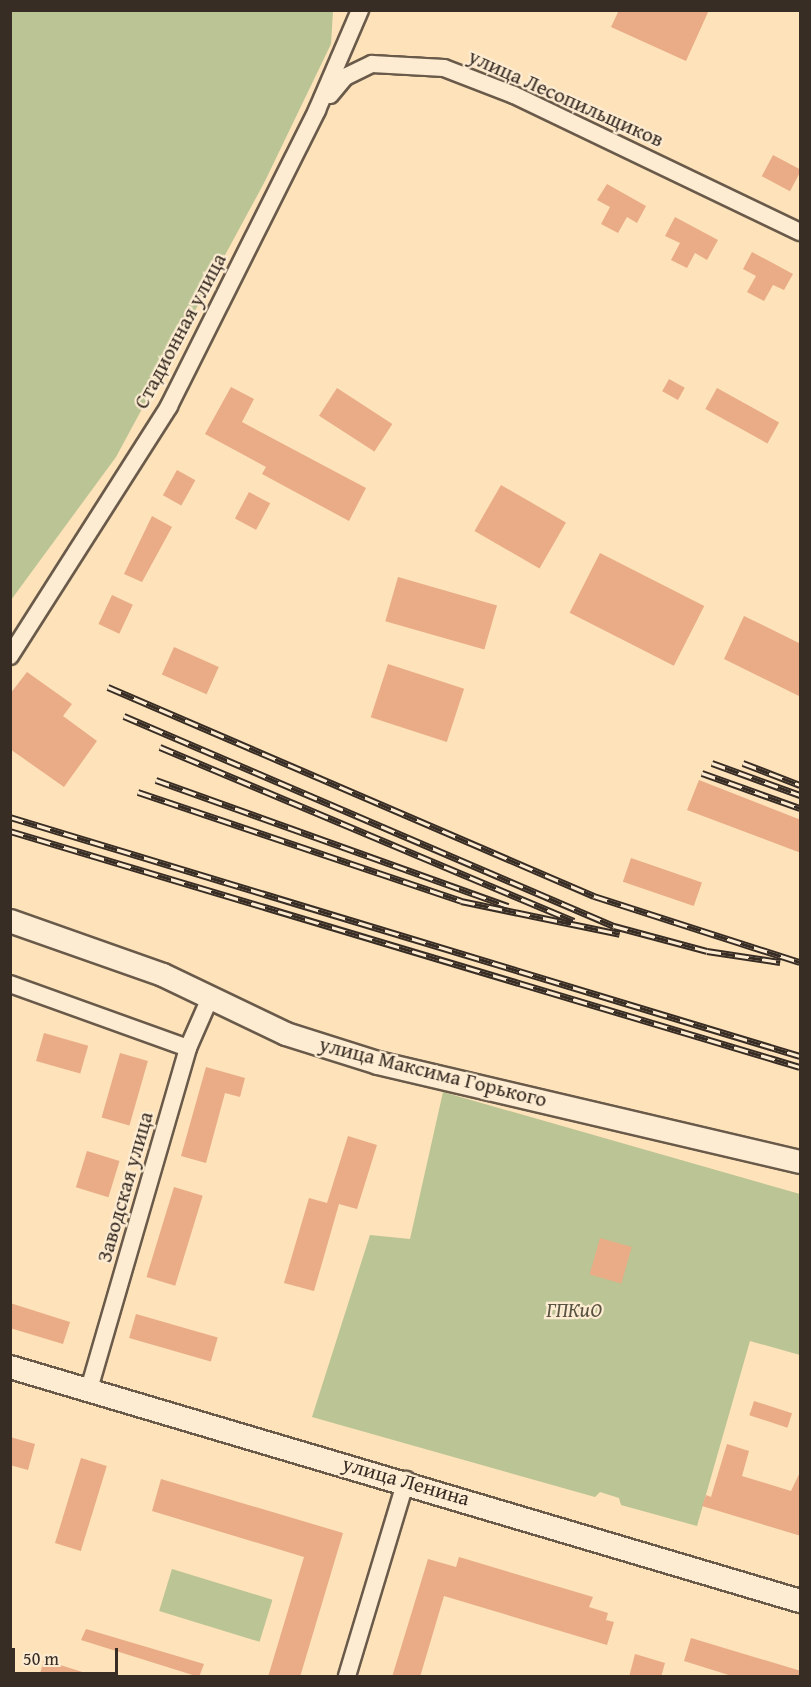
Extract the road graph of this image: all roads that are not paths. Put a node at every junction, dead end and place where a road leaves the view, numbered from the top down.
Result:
1 (360, 10) edge
2 (317, 110) junction
3 (801, 232) edge
4 (10, 656) edge
5 (10, 921) edge
6 (10, 984) edge
7 (210, 998) junction
8 (188, 1048) junction
9 (801, 1162) edge
10 (10, 1367) edge
11 (89, 1389) junction
12 (406, 1480) junction
13 (801, 1601) edge
14 (347, 1677) edge

1 - 2 street, Стадионная улица
2 - 3 street, улица Лесопильщиков
2 - 4 street, Стадионная улица
5 - 7 street, улица Максима Горького
6 - 8 street
7 - 8 street, Заводская улица
7 - 9 street, улица Максима Горького
8 - 11 street, Заводская улица
10 - 11 street, улица Ленина
11 - 12 street, улица Ленина
12 - 13 street, улица Ленина
12 - 14 street

